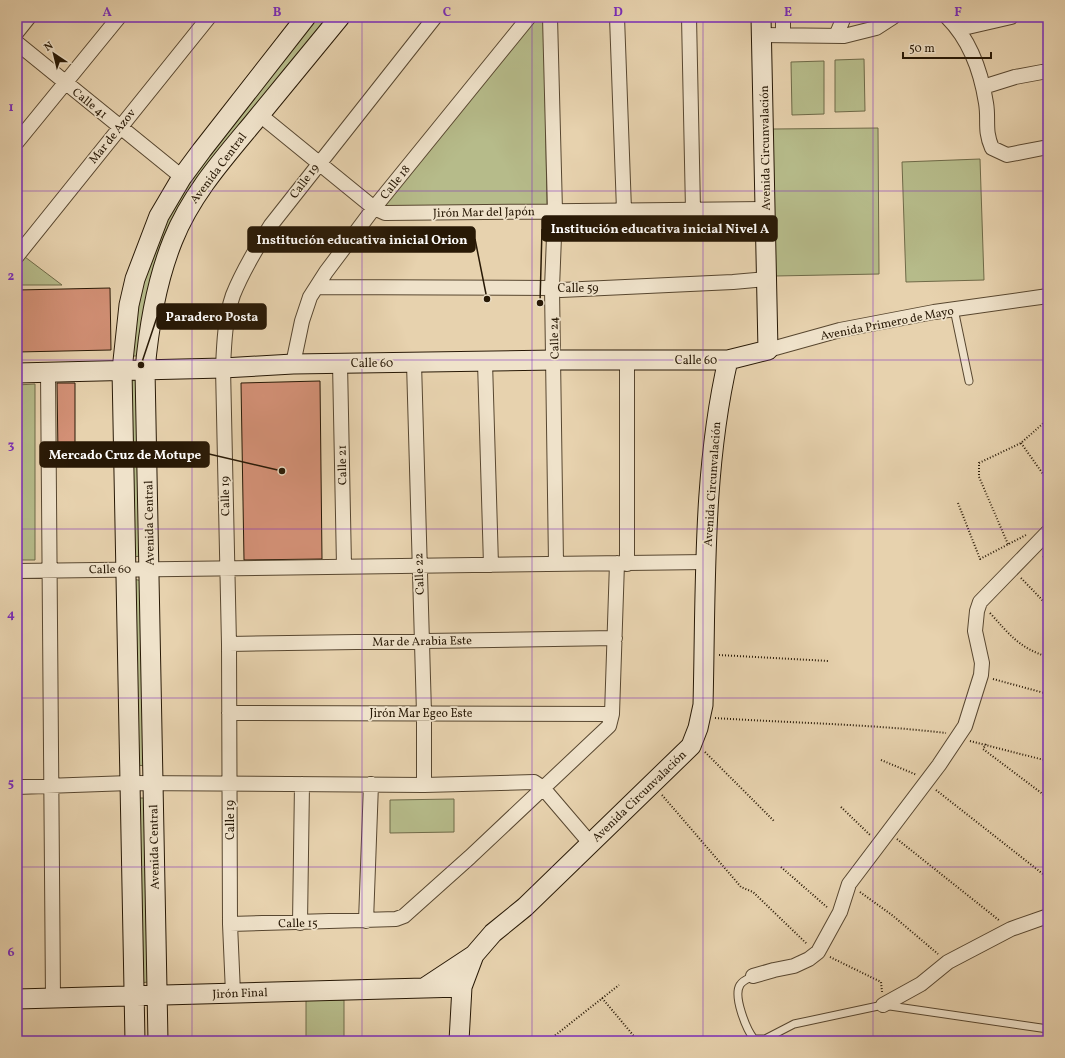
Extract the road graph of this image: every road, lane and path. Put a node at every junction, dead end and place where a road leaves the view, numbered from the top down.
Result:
1 (29, 17) edge
2 (119, 17) edge
3 (209, 17) edge
4 (306, 17) edge
5 (340, 17) edge
6 (434, 17) edge
7 (529, 17) edge
8 (550, 17) edge
9 (617, 17) edge
10 (689, 17) edge
11 (783, 17) edge
12 (844, 17) edge
13 (947, 17) edge
14 (1011, 17) edge
15 (890, 18) edge
16 (761, 26) edge
17 (959, 29) junction
18 (17, 32) edge
19 (783, 36) junction
20 (836, 36) junction
21 (17, 44) edge
22 (1042, 72) dead end
23 (66, 83) junction
24 (983, 87) junction
25 (260, 115) junction
26 (119, 127) junction
27 (17, 142) edge
28 (1048, 147) edge
29 (318, 163) junction
30 (182, 177) junction
31 (374, 208) junction
32 (766, 209) junction
33 (624, 210) junction
34 (693, 210) junction
35 (555, 211) junction
36 (17, 256) edge
37 (767, 279) junction
38 (317, 287) junction
39 (552, 288) junction
40 (1048, 296) edge
41 (954, 309) junction
42 (768, 350) junction
43 (554, 360) junction
44 (627, 360) junction
45 (728, 360) junction
46 (485, 362) junction
47 (340, 363) junction
48 (414, 363) junction
49 (293, 364) junction
50 (223, 368) junction
51 (122, 370) junction
52 (145, 370) junction
53 (48, 372) junction
54 (17, 373) edge
55 (969, 381) dead end
56 (1048, 420) edge
57 (1021, 444) junction
58 (1048, 481) edge
59 (958, 503) dead end
60 (1048, 532) edge
61 (1027, 535) dead end
62 (1008, 544) junction
63 (706, 562) junction
64 (556, 563) junction
65 (622, 563) junction
66 (491, 565) junction
67 (344, 566) junction
68 (418, 566) junction
69 (226, 568) junction
70 (126, 569) junction
71 (150, 569) junction
72 (50, 570) junction
73 (1013, 570) junction
74 (17, 571) edge
75 (980, 602) junction
76 (1048, 606) edge
77 (615, 638) junction
78 (422, 641) junction
79 (229, 644) junction
80 (704, 654) junction
81 (1048, 657) edge
82 (829, 661) dead end
83 (981, 675) junction
84 (1048, 694) edge
85 (424, 712) junction
86 (229, 713) junction
87 (612, 714) junction
88 (700, 717) junction
89 (958, 736) junction
90 (693, 740) junction
91 (986, 744) junction
92 (881, 760) dead end
93 (1048, 761) edge
94 (927, 782) junction
95 (130, 783) junction
96 (230, 783) junction
97 (153, 784) junction
98 (302, 784) junction
99 (371, 784) junction
100 (424, 784) junction
101 (652, 784) junction
102 (51, 786) junction
103 (17, 787) edge
104 (543, 788) junction
105 (1048, 798) edge
106 (841, 807) dead end
107 (775, 822) dead end
108 (888, 832) junction
109 (590, 843) junction
110 (879, 844) junction
111 (780, 867) dead end
112 (1048, 878) edge
113 (849, 884) junction
114 (840, 912) junction
115 (1048, 916) edge
116 (366, 921) junction
117 (300, 923) junction
118 (230, 924) junction
119 (1011, 930) junction
120 (818, 952) junction
121 (474, 955) junction
122 (948, 962) junction
123 (753, 976) joint
124 (619, 985) dead end
125 (462, 987) junction
126 (424, 988) junction
127 (233, 993) junction
128 (135, 996) junction
129 (158, 996) junction
130 (53, 998) junction
131 (602, 998) junction
132 (17, 999) edge
133 (883, 1005) junction
134 (1048, 1029) edge
135 (136, 1041) edge
136 (158, 1041) edge
137 (459, 1041) edge
138 (548, 1041) edge
139 (638, 1041) edge

1 - 18 street
2 - 23 street
3 - 26 street, Mar de Azov
4 - 30 street, Avenida Central
5 - 25 street, Avenida Central
6 - 29 street, Calle 19
7 - 31 street, Calle 18
8 - 35 street, Calle 24
9 - 33 street
10 - 34 street
11 - 19 street
12 - 20 street
13 - 17 street
14 - 17 street
15 - 20 street
16 - 19 street
16 - 32 street, Avenida Circunvalación
17 - 24 street
19 - 20 street
21 - 23 street, Calle 41
22 - 24 street
23 - 26 street, Calle 41
23 - 27 street
24 - 28 street
25 - 29 street, Jirón Mar del Japón
25 - 52 street, Avenida Central
26 - 30 street, Calle 41
26 - 36 street, Mar de Azov
29 - 31 street, Jirón Mar del Japón
29 - 50 street, Calle 19
30 - 51 street, Avenida Central
31 - 35 street, Jirón Mar del Japón
31 - 38 street, Calle 18
32 - 34 street, Jirón Mar del Japón
32 - 37 street, Avenida Circunvalación
33 - 34 street, Jirón Mar del Japón
33 - 35 street, Jirón Mar del Japón
35 - 39 street, Calle 24
37 - 39 street, Calle 59
37 - 42 street, Avenida Circunvalación
38 - 39 street, Calle 59
38 - 49 street, Calle 18
39 - 43 street, Calle 24
40 - 41 street, Avenida Primero de Mayo
41 - 42 street, Avenida Primero de Mayo
41 - 55 lane
42 - 45 street, Avenida Primero de Mayo
43 - 44 street, Calle 60
43 - 46 street, Calle 60
43 - 64 street, Calle 24
44 - 45 street, Calle 60
44 - 65 street
45 - 63 street, Avenida Circunvalación
46 - 48 street, Calle 60
46 - 66 street
47 - 48 street, Calle 60
47 - 49 street, Calle 60
47 - 67 street, Calle 21
48 - 68 street, Calle 22
49 - 50 street, Calle 60
50 - 52 street, Calle 60
50 - 69 street, Calle 19
51 - 52 street, Calle 60
51 - 53 street, Calle 60
51 - 70 street, Avenida Central
52 - 71 street, Avenida Central
53 - 54 street, Calle 60
53 - 72 street
56 - 57 path
57 - 58 path
57 - 62 path
59 - 62 path
60 - 73 street
61 - 62 path
63 - 65 street, Calle 60
63 - 80 street, Avenida Circunvalación
64 - 65 street, Calle 60
64 - 66 street, Calle 60
65 - 77 street
66 - 68 street, Calle 60
67 - 68 street, Calle 60
67 - 69 street, Calle 60
68 - 78 street, Calle 22
69 - 71 street, Calle 60
69 - 79 street, Calle 19
70 - 71 street, Calle 60
70 - 72 street, Calle 60
70 - 95 street, Avenida Central
71 - 97 street, Avenida Central
72 - 74 street, Calle 60
72 - 102 street
73 - 75 street
73 - 76 path
75 - 81 path
75 - 83 street
77 - 78 street, Mar de Arabia Este
77 - 87 street
78 - 79 street, Mar de Arabia Este
78 - 85 street, Calle 22
79 - 86 street, Calle 19
80 - 82 path
80 - 88 street, Avenida Circunvalación
83 - 84 path
83 - 89 street
85 - 86 street, Jirón Mar Egeo Este
85 - 87 street, Jirón Mar Egeo Este
85 - 100 street, Calle 22
86 - 96 street, Calle 19
87 - 104 street, Calle 15
88 - 89 path
88 - 90 street, Avenida Circunvalación
89 - 91 path
89 - 94 street
90 - 101 street, Avenida Circunvalación
90 - 107 path
91 - 93 path
91 - 105 path
92 - 94 path
94 - 108 street
94 - 112 path
95 - 97 street
95 - 102 street
95 - 128 street, Avenida Central
96 - 97 street
96 - 98 street
96 - 118 street, Calle 19
97 - 129 street, Avenida Central
98 - 99 street
98 - 117 street
99 - 100 street
99 - 116 street
100 - 104 street
101 - 109 street, Avenida Circunvalación
101 - 120 path
102 - 103 street
102 - 130 street
104 - 109 street
104 - 116 street, Calle 15
106 - 110 path
108 - 110 street
108 - 119 path
109 - 121 street, Avenida Circunvalación
110 - 113 street
111 - 114 path
113 - 114 street
113 - 122 path
114 - 120 street
115 - 119 street
116 - 117 street, Calle 15
117 - 118 street, Calle 15
118 - 127 street, Calle 19
119 - 122 street
120 - 123 street
120 - 133 path
121 - 125 street, Avenida Circunvalación
121 - 126 street
122 - 133 street
123 - 133 lane
124 - 131 path
125 - 126 street, Jirón Final
125 - 137 street, Avenida Circunvalación
126 - 127 street, Jirón Final
127 - 129 street, Jirón Final
128 - 129 street, Jirón Final
128 - 130 street, Jirón Final
128 - 135 street, Avenida Central
129 - 136 street, Avenida Central
130 - 132 street, Jirón Final
131 - 138 path
131 - 139 path
133 - 134 lane

